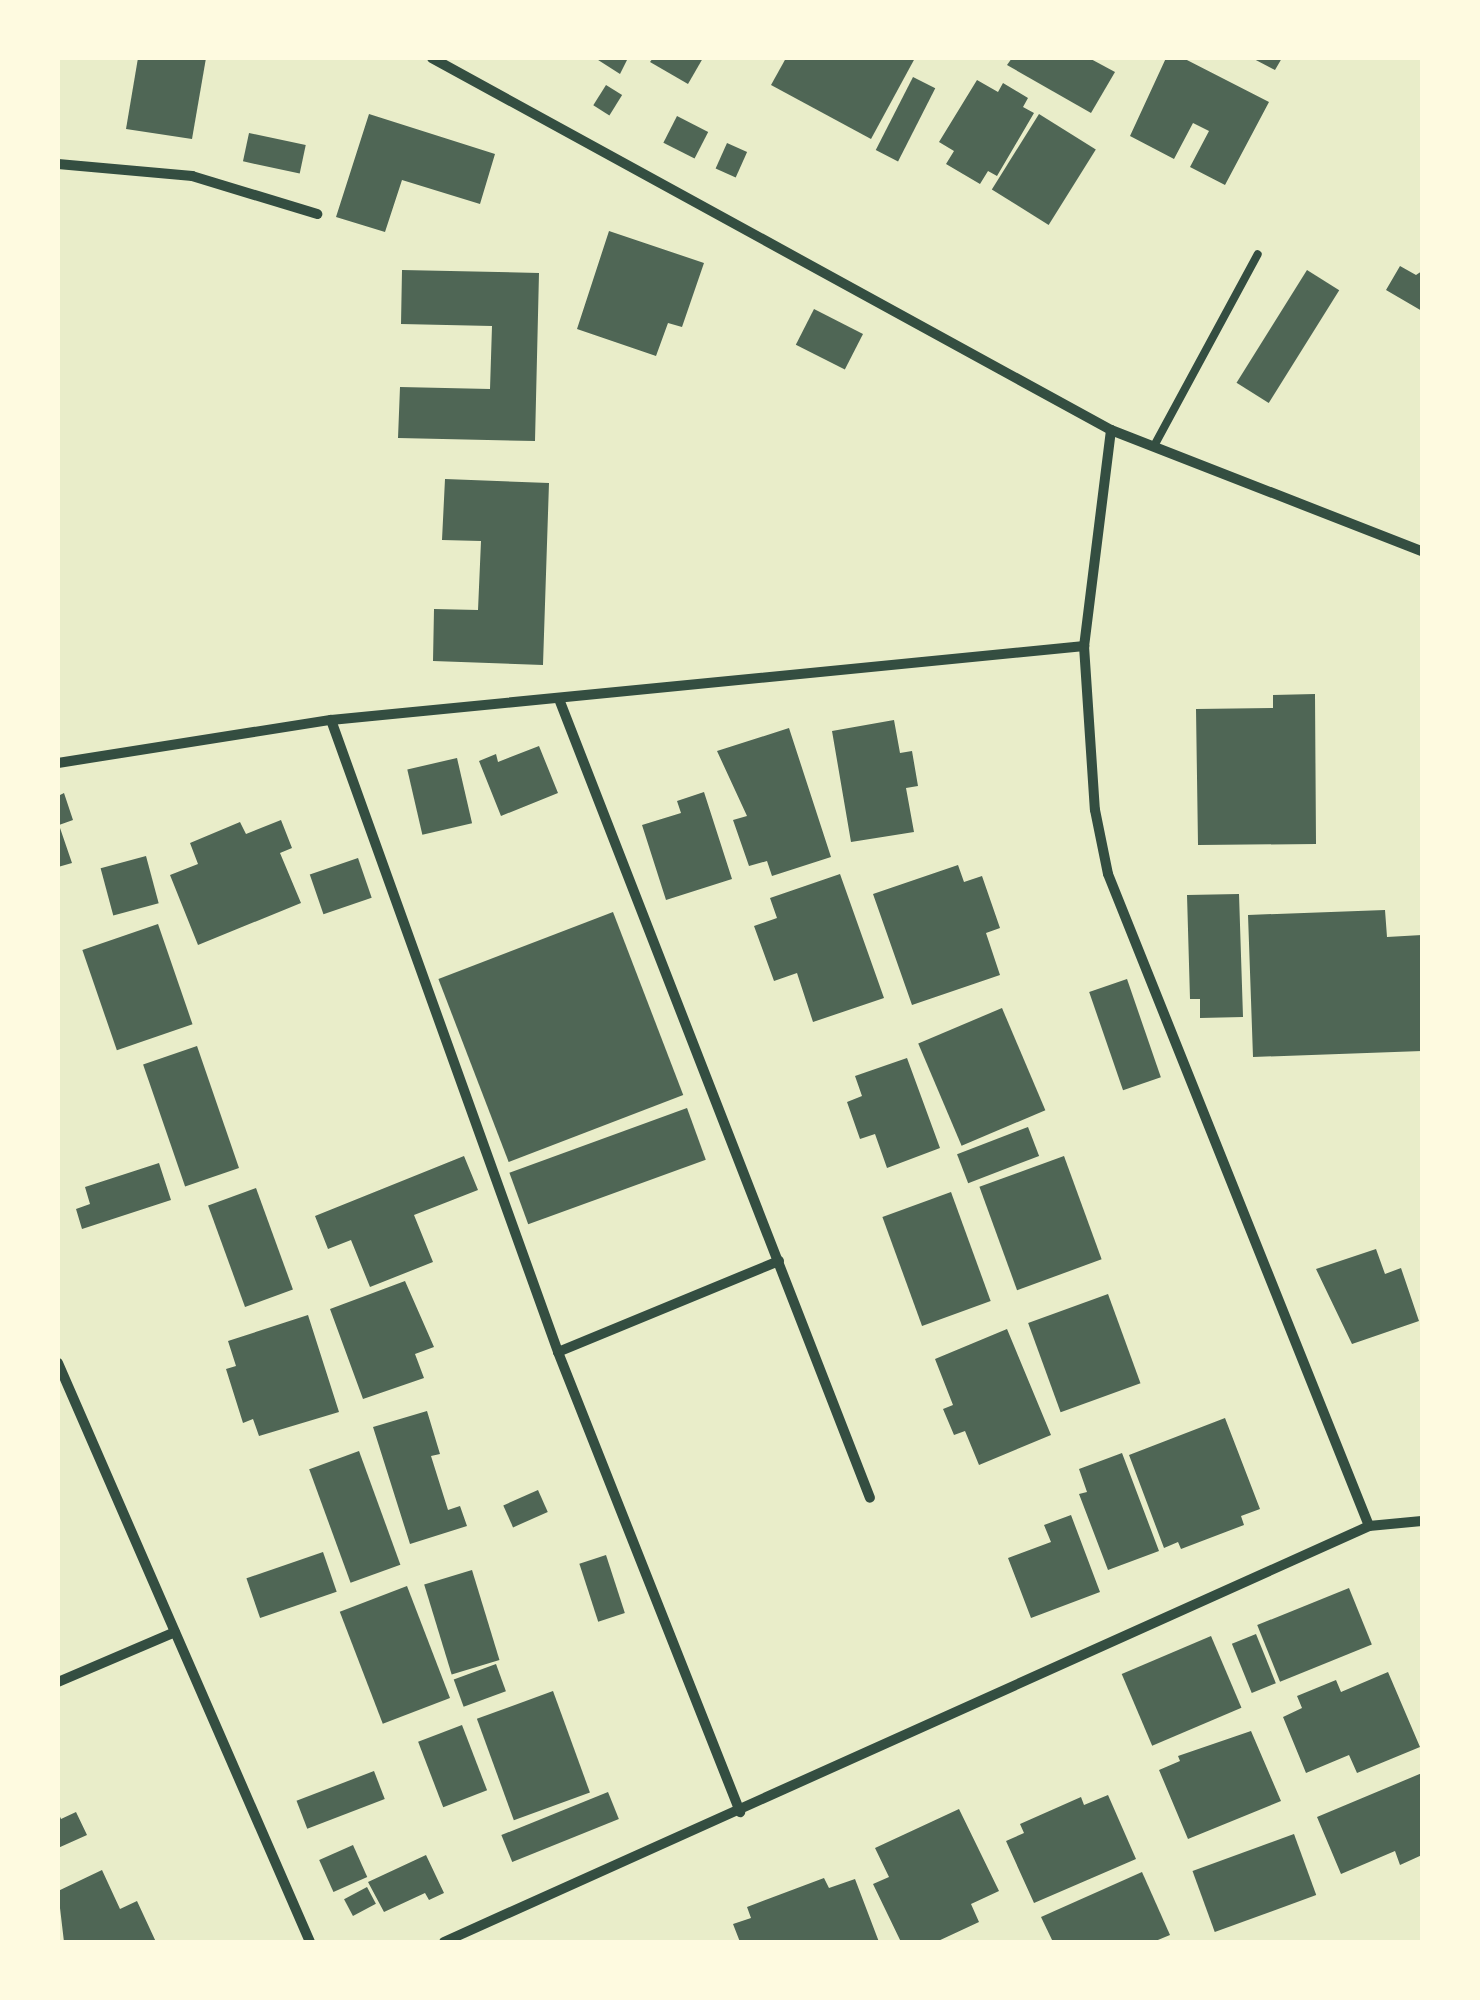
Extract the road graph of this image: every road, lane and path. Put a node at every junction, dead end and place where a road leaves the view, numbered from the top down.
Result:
1 (432, 58) edge
2 (58, 164) edge
3 (317, 214) dead end
4 (1258, 254) dead end
5 (1111, 430) junction
6 (1154, 446) junction
7 (1422, 551) edge
8 (1084, 646) junction
9 (560, 699) junction
10 (331, 720) junction
11 (58, 763) edge
12 (779, 1261) junction
13 (558, 1352) junction
14 (58, 1363) edge
15 (870, 1498) dead end
16 (1422, 1521) edge
17 (1369, 1526) junction
18 (174, 1632) junction
19 (58, 1682) edge
20 (740, 1812) junction
21 (310, 1942) edge
22 (444, 1942) edge

1 - 5 street
2 - 3 street
4 - 6 lane
5 - 6 street
5 - 8 street
6 - 7 street
8 - 9 street
8 - 17 street
9 - 10 street
9 - 12 street
10 - 11 street
10 - 13 street
12 - 13 street
12 - 15 street
13 - 20 street
14 - 18 street
16 - 17 street
17 - 20 street
18 - 19 street
18 - 21 street
20 - 22 street

